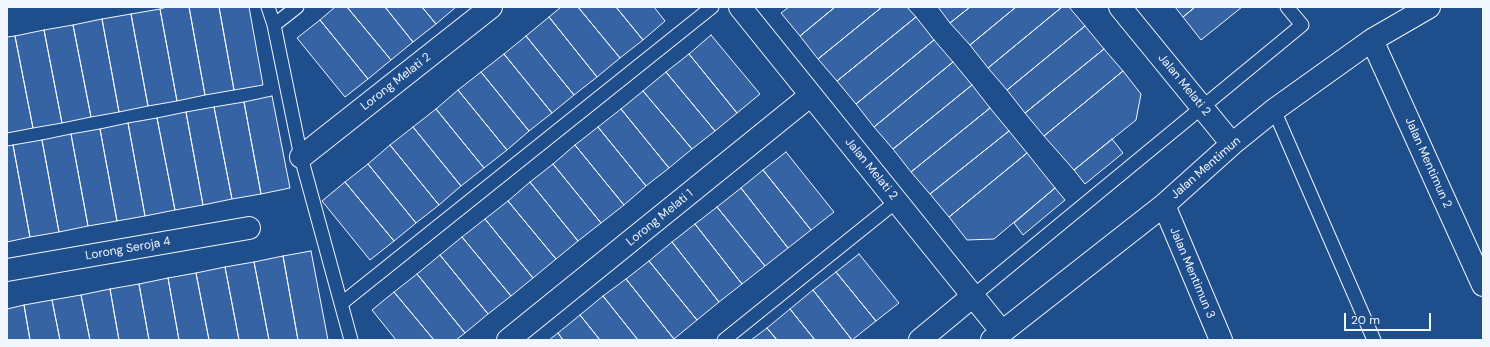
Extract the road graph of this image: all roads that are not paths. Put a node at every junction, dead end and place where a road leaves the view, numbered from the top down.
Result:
1 (268, 7) edge
2 (297, 7) edge
3 (491, 7) edge
4 (712, 7) edge
5 (740, 7) edge
6 (1120, 7) edge
7 (1287, 7) edge
8 (1429, 7) edge
9 (274, 25) junction
10 (1372, 40) junction
11 (811, 95) junction
12 (1202, 107) junction
13 (1274, 110) junction
14 (1232, 144) junction
15 (301, 157) junction
16 (897, 201) junction
17 (1164, 205) junction
18 (249, 228) dead end
19 (7, 270) edge
20 (1483, 285) edge
21 (973, 296) junction
22 (342, 303) junction
23 (997, 336) edge
24 (351, 340) edge
25 (508, 340) edge
26 (724, 340) edge
27 (920, 340) edge
28 (1220, 340) edge
29 (1374, 340) edge

1 - 9 lane
2 - 9 lane
3 - 15 street, Lorong Melati 2
4 - 22 lane
5 - 11 street, Jalan Melati 2
6 - 12 street, Jalan Melati 2
7 - 12 lane
8 - 10 street, Jalan Mentimun
9 - 15 lane
10 - 13 street, Jalan Mentimun
10 - 20 street, Jalan Mentimun 2
11 - 16 street, Jalan Melati 2
11 - 25 street, Lorong Melati 1
12 - 14 street, Jalan Melati 2
12 - 21 lane
13 - 14 street, Jalan Mentimun
13 - 29 lane
14 - 17 street, Jalan Mentimun
15 - 22 lane
16 - 21 street, Jalan Melati 2
16 - 26 lane
17 - 23 street, Jalan Mentimun
17 - 28 street, Jalan Mentimun 3
18 - 19 street, Lorong Seroja 4
21 - 23 street, Jalan Melati 2
21 - 27 street
22 - 24 lane

